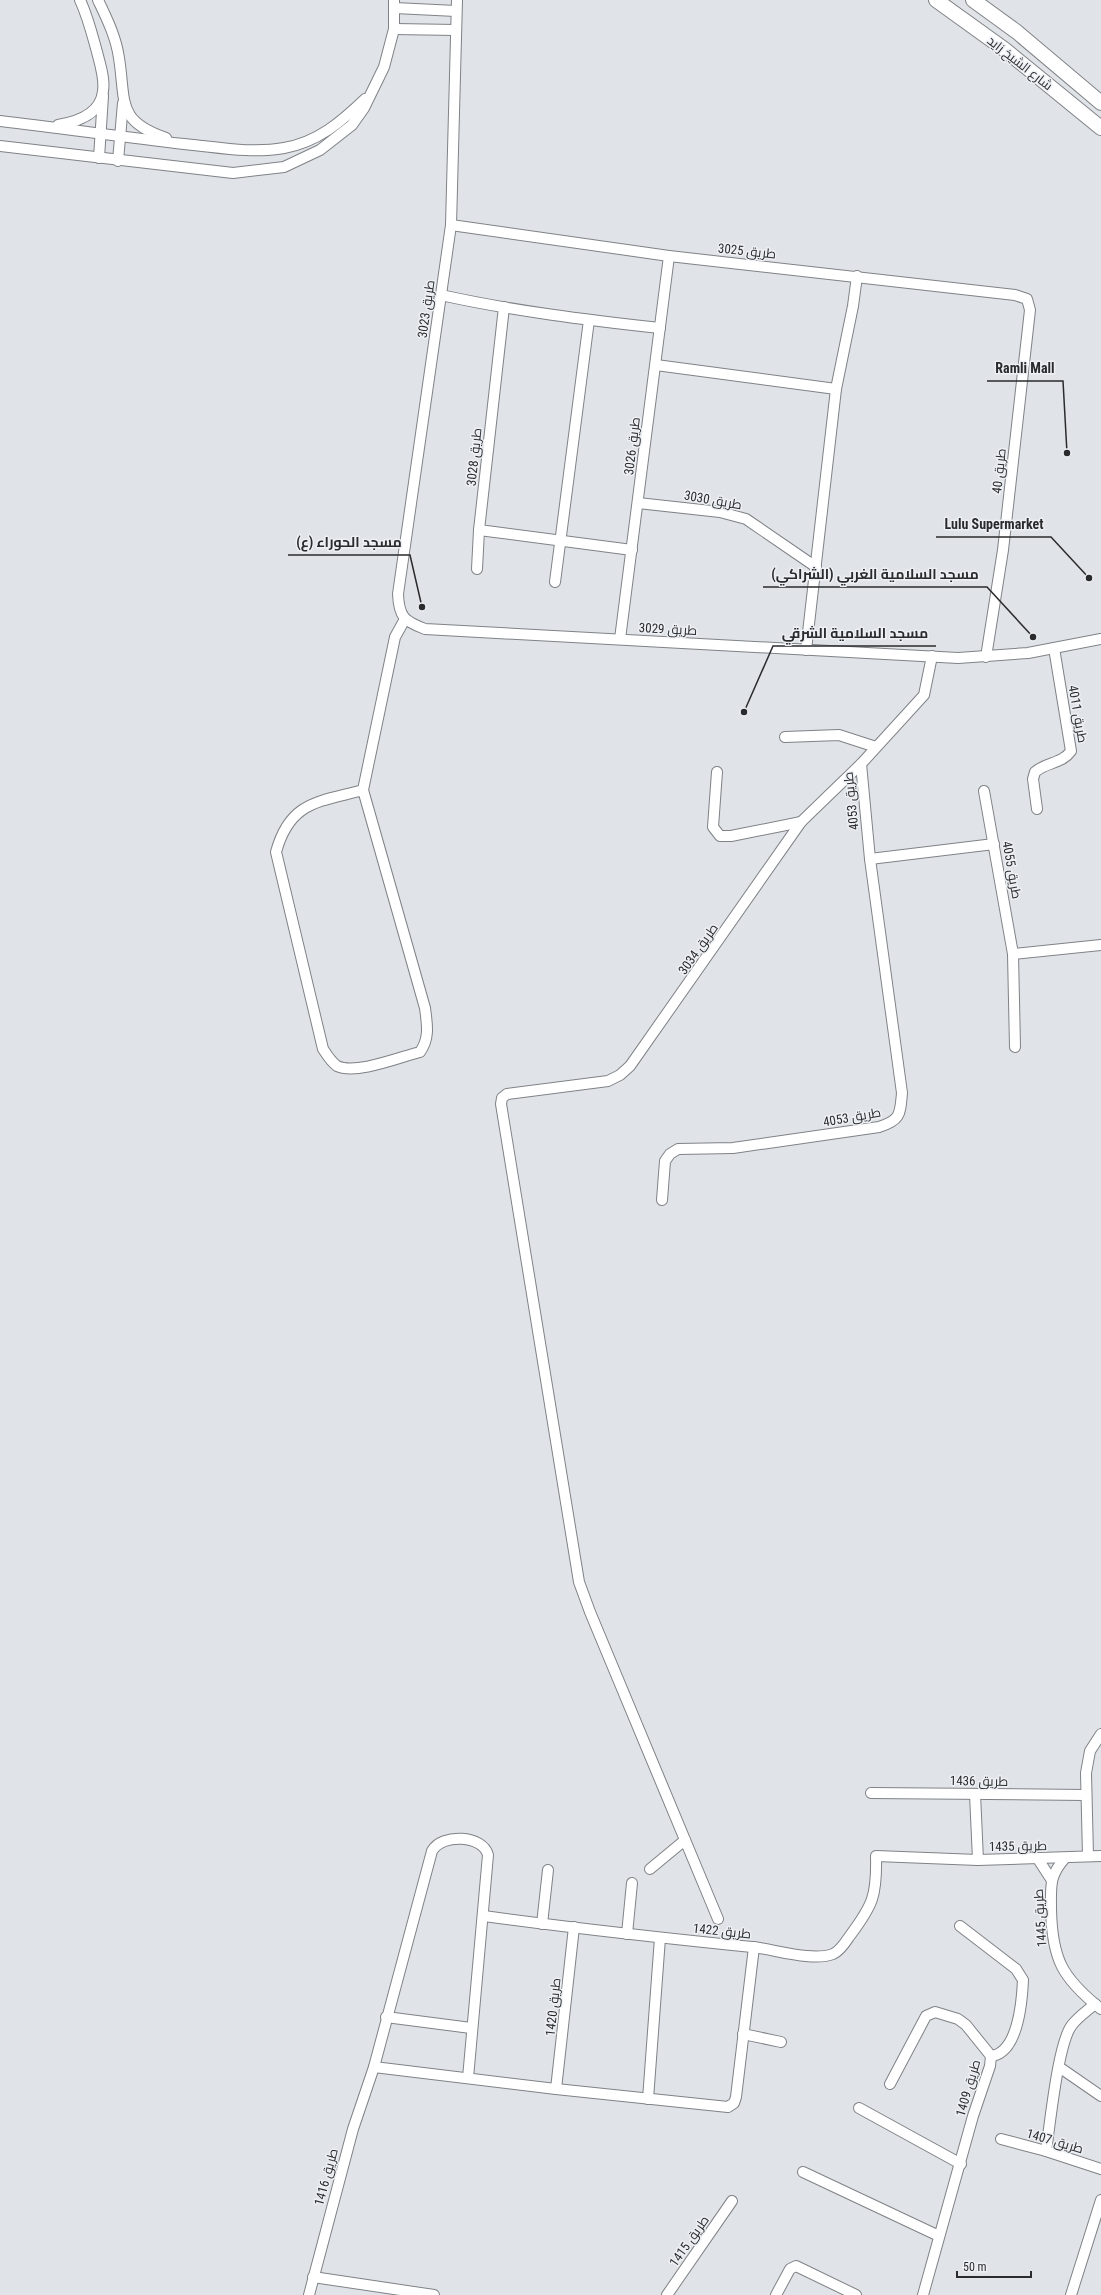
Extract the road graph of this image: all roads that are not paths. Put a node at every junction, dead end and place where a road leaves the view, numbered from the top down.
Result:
1 (80, 0) edge
2 (98, 0) edge
3 (457, 0) edge
4 (936, 0) edge
5 (973, 0) edge
6 (394, 4) edge
7 (456, 11) junction
8 (394, 29) junction
9 (456, 30) junction
10 (103, 92) junction
11 (371, 93) junction
12 (123, 101) junction
13 (1101, 103) edge
14 (0, 121) edge
15 (47, 126) junction
16 (1101, 128) edge
17 (101, 135) junction
18 (120, 138) junction
19 (183, 144) junction
20 (0, 146) edge
21 (99, 158) junction
22 (118, 161) junction
23 (451, 225) junction
24 (669, 256) junction
25 (857, 276) junction
26 (441, 295) junction
27 (504, 307) junction
28 (1030, 310) joint
29 (589, 320) junction
30 (660, 328) junction
31 (656, 365) junction
32 (836, 389) junction
33 (638, 503) junction
34 (479, 530) junction
35 (560, 539) junction
36 (632, 550) junction
37 (816, 567) junction
38 (476, 569) dead end
39 (555, 582) dead end
40 (404, 619) junction
41 (1101, 639) edge
42 (620, 640) junction
43 (1054, 648) junction
44 (806, 650) junction
45 (932, 656) junction
46 (986, 657) junction
47 (785, 737) dead end
48 (876, 747) junction
49 (860, 764) junction
50 (717, 772) dead end
51 (363, 790) junction
52 (984, 791) dead end
53 (1037, 809) dead end
54 (801, 822) junction
55 (994, 844) junction
56 (870, 859) junction
57 (1101, 945) edge
58 (1013, 954) junction
59 (1015, 1047) dead end
60 (662, 1200) dead end
61 (1101, 1734) edge
62 (871, 1793) dead end
63 (975, 1794) junction
64 (1086, 1795) junction
65 (685, 1840) junction
66 (1088, 1856) junction
67 (1101, 1856) edge
68 (1065, 1858) junction
69 (1038, 1859) junction
70 (978, 1860) junction
71 (650, 1869) dead end
72 (548, 1870) dead end
73 (1051, 1879) junction
74 (632, 1884) dead end
75 (484, 1916) junction
76 (718, 1919) dead end
77 (542, 1924) junction
78 (960, 1926) dead end
79 (574, 1927) junction
80 (627, 1934) junction
81 (660, 1938) junction
82 (754, 1947) junction
83 (815, 1957) joint
84 (1098, 2007) edge
85 (386, 2017) junction
86 (471, 2028) junction
87 (743, 2034) junction
88 (781, 2042) dead end
89 (991, 2056) junction
90 (374, 2067) junction
91 (1059, 2067) junction
92 (468, 2078) junction
93 (890, 2084) dead end
94 (556, 2089) junction
95 (1101, 2096) edge
96 (648, 2099) junction
97 (859, 2108) dead end
98 (1001, 2139) dead end
99 (1046, 2151) junction
100 (961, 2164) junction
101 (1101, 2169) edge
102 (803, 2172) dead end
103 (1101, 2200) edge
104 (732, 2201) dead end
105 (940, 2236) junction
106 (313, 2277) junction
107 (309, 2295) edge
108 (434, 2295) edge
109 (667, 2295) edge
110 (776, 2295) edge
111 (856, 2295) edge
112 (923, 2295) edge
113 (1071, 2295) edge

1 - 10 street
2 - 12 street
3 - 7 street, طريق 3023
4 - 16 main road, شارع الشيخ زايد
5 - 13 main road, شارع الشيخ زايد
6 - 7 street
6 - 8 street
7 - 9 street, طريق 3023
8 - 9 street
8 - 11 street
9 - 23 street, طريق 3023
10 - 15 street
10 - 17 street
11 - 19 street
11 - 22 street
12 - 18 street
12 - 19 street
14 - 15 street
15 - 17 street
17 - 18 street
17 - 21 street
18 - 19 street
18 - 22 street
20 - 21 street
21 - 22 street
23 - 24 street, طريق 3025
23 - 26 street, طريق 3023
24 - 25 street, طريق 3025
24 - 30 street, طريق 3026
25 - 28 street, طريق 3025
25 - 32 street
26 - 27 street
26 - 40 street, طريق 3023
27 - 29 street
27 - 34 street, طريق 3028
28 - 46 street, طريق 40
29 - 30 street
29 - 35 street
30 - 31 street, طريق 3026
31 - 32 street
31 - 33 street, طريق 3026
32 - 37 street
33 - 36 street, طريق 3026
33 - 37 street, طريق 3030
34 - 35 street
34 - 38 street, طريق 3028
35 - 36 street
35 - 39 street
36 - 42 street, طريق 3026
37 - 44 street
40 - 42 street, طريق 3029
40 - 51 street
41 - 43 street
42 - 44 street, طريق 3029
43 - 46 street
43 - 53 street, طريق 4011
44 - 45 street, طريق 3029
45 - 46 street
45 - 48 street, طريق 3034
47 - 48 street
48 - 49 street, طريق 3034
49 - 54 street, طريق 3034
49 - 56 street, طريق 4053
50 - 54 street
51 - 51 street
52 - 55 street, طريق 4055
54 - 65 street, طريق 3034
55 - 56 street
55 - 58 street, طريق 4055
56 - 60 street, طريق 4053
57 - 58 street
58 - 59 street, طريق 4055
61 - 64 street
62 - 63 street, طريق 1436
63 - 64 street, طريق 1436
63 - 70 street
64 - 66 street
65 - 71 street
65 - 76 street
66 - 67 street, طريق 1435
66 - 68 street, طريق 1435
68 - 69 street, طريق 1435
68 - 73 street, طريق 1445
69 - 70 street, طريق 1435
69 - 73 street, طريق 1445
70 - 83 street, طريق 1435
72 - 77 street
73 - 84 street, طريق 1445
74 - 80 street
75 - 77 street, طريق 1422
75 - 85 street, طريق 1416
75 - 86 street
77 - 79 street, طريق 1422
78 - 89 street
79 - 80 street, طريق 1422
79 - 94 street, طريق 1420
80 - 81 street, طريق 1422
81 - 82 street, طريق 1422
81 - 96 street
82 - 83 street, طريق 1422
82 - 87 street
84 - 91 street
85 - 86 street
85 - 90 street, طريق 1416
86 - 92 street
87 - 88 street
87 - 96 street
89 - 93 street, طريق 1409
89 - 100 street, طريق 1409
90 - 92 street
90 - 106 street, طريق 1416
91 - 95 street
91 - 99 street
92 - 94 street
94 - 96 street
97 - 100 street
98 - 99 street, طريق 1407
99 - 101 street, طريق 1407
100 - 105 street, طريق 1409
102 - 105 street
103 - 113 street
104 - 109 street, طريق 1415
105 - 112 street, طريق 1409
106 - 107 street, طريق 1416
106 - 108 street
110 - 111 street

